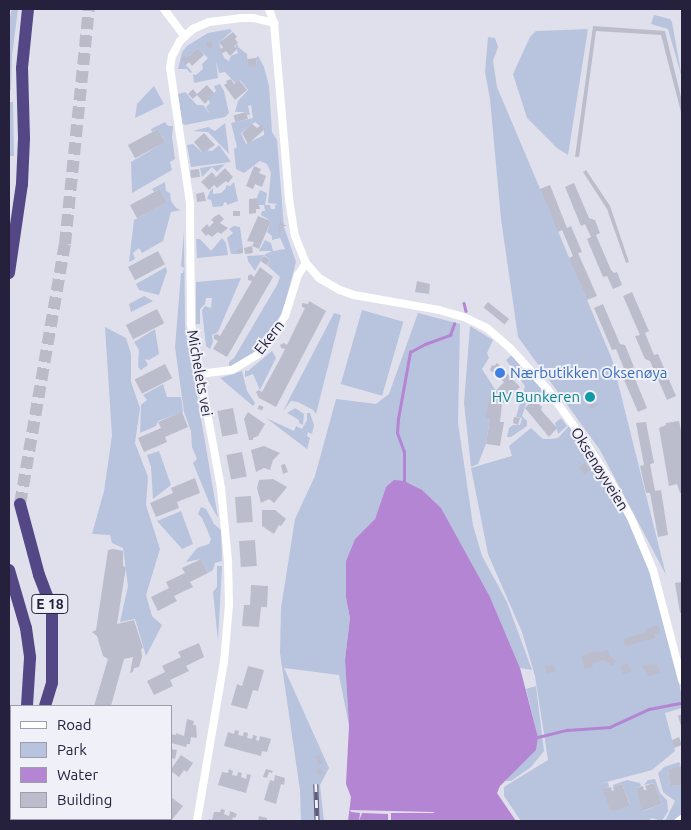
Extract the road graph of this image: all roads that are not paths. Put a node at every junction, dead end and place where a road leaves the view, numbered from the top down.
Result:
1 (28, 9) edge
2 (164, 9) edge
3 (269, 9) edge
4 (274, 23) junction
5 (184, 36) junction
6 (306, 263) junction
7 (9, 272) edge
8 (199, 374) junction
9 (20, 504) tunnel mouth
10 (9, 570) edge
11 (682, 679) edge
12 (27, 705) edge
13 (45, 705) edge
14 (682, 819) edge
15 (197, 821) edge
16 (679, 821) edge

1 - 7 highway
2 - 5 street
3 - 4 street
4 - 5 street
4 - 6 street
5 - 8 street, Michelets vei
6 - 8 street, Ekern
6 - 11 street, Oksenøyveien
8 - 15 street, Michelets vei
9 - 13 highway, E 18
10 - 12 highway, E 18
14 - 16 street

